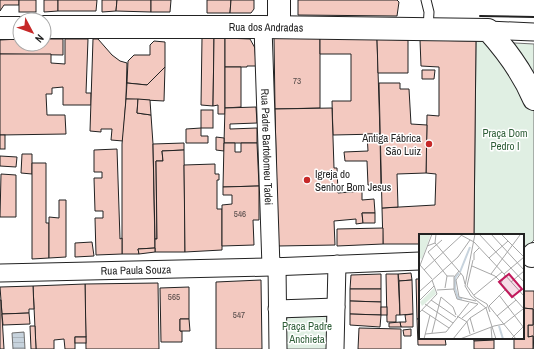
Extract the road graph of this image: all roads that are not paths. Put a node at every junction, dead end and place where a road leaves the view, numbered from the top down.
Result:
1 (279, 0) edge
2 (426, 0) edge
3 (271, 27) junction
4 (0, 28) edge
5 (12, 28) edge
6 (52, 28) edge
7 (428, 29) junction
8 (488, 30) junction
9 (534, 32) edge
10 (534, 99) edge
11 (419, 261) edge
12 (337, 264) junction
13 (274, 266) junction
14 (0, 273) edge
15 (336, 307) junction
16 (277, 309) junction
17 (278, 349) edge
18 (335, 349) edge

1 - 3 main road, Rua Padre Bartolomeu Tadei
2 - 7 lane
3 - 6 main road, Rua dos Andradas
3 - 7 main road, Rua dos Andradas
3 - 13 street, Rua Padre Bartolomeu Tadei
4 - 5 main road
7 - 8 main road, Rua dos Andradas
8 - 9 street
8 - 10 main road
11 - 12 street
12 - 13 street
12 - 15 street
13 - 14 street, Rua Paula Souza
13 - 16 street
15 - 16 street
15 - 18 street
16 - 17 street

